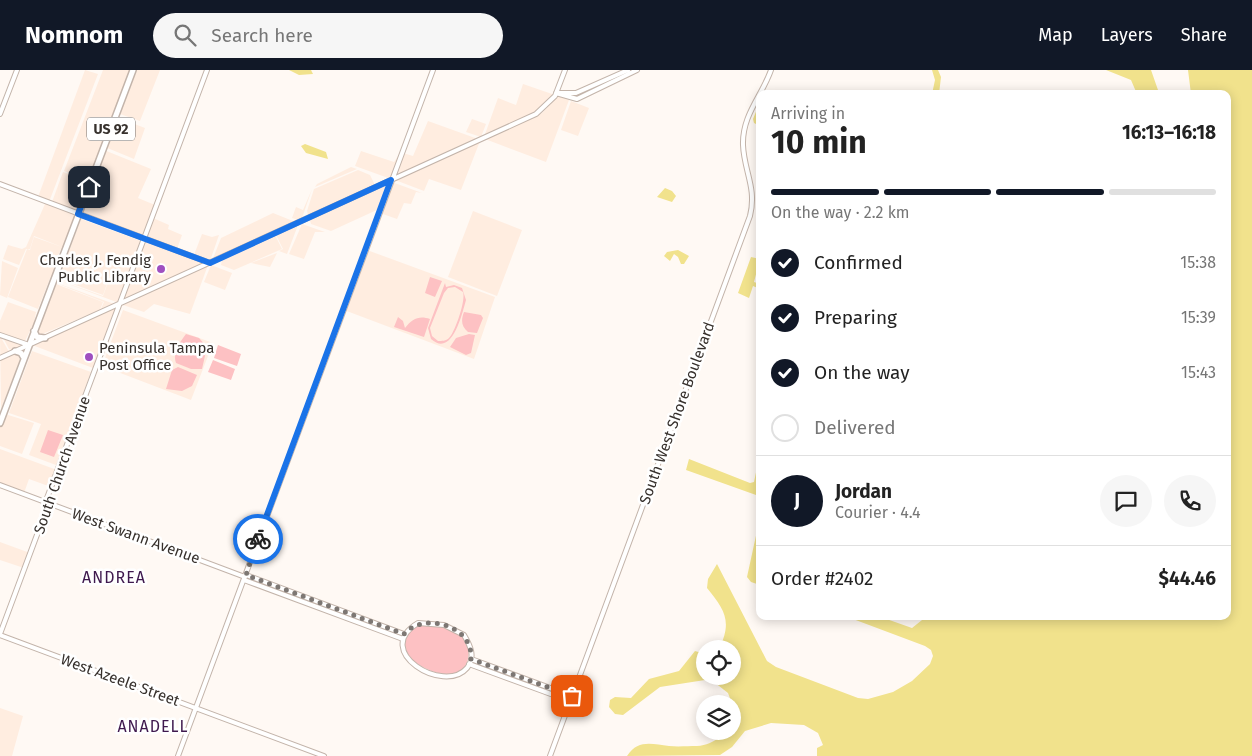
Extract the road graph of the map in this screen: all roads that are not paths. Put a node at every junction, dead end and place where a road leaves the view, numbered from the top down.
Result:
1 (17, 70) edge
2 (133, 70) edge
3 (208, 70) edge
4 (433, 70) edge
5 (565, 70) edge
6 (628, 70) edge
7 (637, 70) edge
8 (771, 70) edge
9 (614, 76) junction
10 (616, 81) junction
11 (560, 84) junction
12 (762, 90) edge
13 (556, 93) junction
14 (572, 94) junction
15 (756, 102) edge
16 (0, 114) edge
17 (391, 180) junction
18 (0, 184) edge
19 (78, 214) junction
20 (144, 239) junction
21 (210, 263) junction
22 (120, 305) junction
23 (34, 331) junction
24 (0, 335) edge
25 (44, 338) junction
26 (29, 345) junction
27 (15, 351) junction
28 (0, 358) edge
29 (24, 359) junction
30 (0, 423) edge
31 (0, 485) edge
32 (48, 503) junction
33 (245, 577) junction
34 (404, 634) junction
35 (0, 635) edge
36 (403, 639) junction
37 (470, 661) junction
38 (571, 699) junction
39 (196, 708) junction
40 (178, 756) edge
41 (324, 756) edge
42 (550, 756) edge

1 - 16 street
2 - 19 main road, US 92
3 - 20 street, South Church Avenue
4 - 17 street
5 - 11 street
6 - 9 street
7 - 10 street
8 - 12 street, South West Shore Boulevard
9 - 10 street
9 - 14 street
10 - 13 street
11 - 13 street
11 - 14 street
13 - 14 street
13 - 17 street
15 - 38 street, South West Shore Boulevard
17 - 21 street
17 - 33 street
18 - 19 street
19 - 20 street
19 - 23 main road, US 92
20 - 21 street
20 - 22 street, South Church Avenue
21 - 22 street
22 - 25 street
22 - 32 street, South Church Avenue
23 - 25 main road
23 - 26 main road, US 92
24 - 26 street
25 - 26 street
26 - 27 street
26 - 29 main road, US 92
27 - 28 street
27 - 29 main road
29 - 30 main road, US 92
31 - 32 street, West Swann Avenue
32 - 33 street, West Swann Avenue
32 - 35 street, South Church Avenue
33 - 34 street, West Swann Avenue
33 - 36 street, West Swann Avenue
33 - 39 street
34 - 36 street
34 - 37 street
35 - 39 street, West Azeele Street
36 - 37 street
37 - 38 street
38 - 42 street, South West Shore Boulevard
39 - 40 street
39 - 41 street, West Azeele Street

